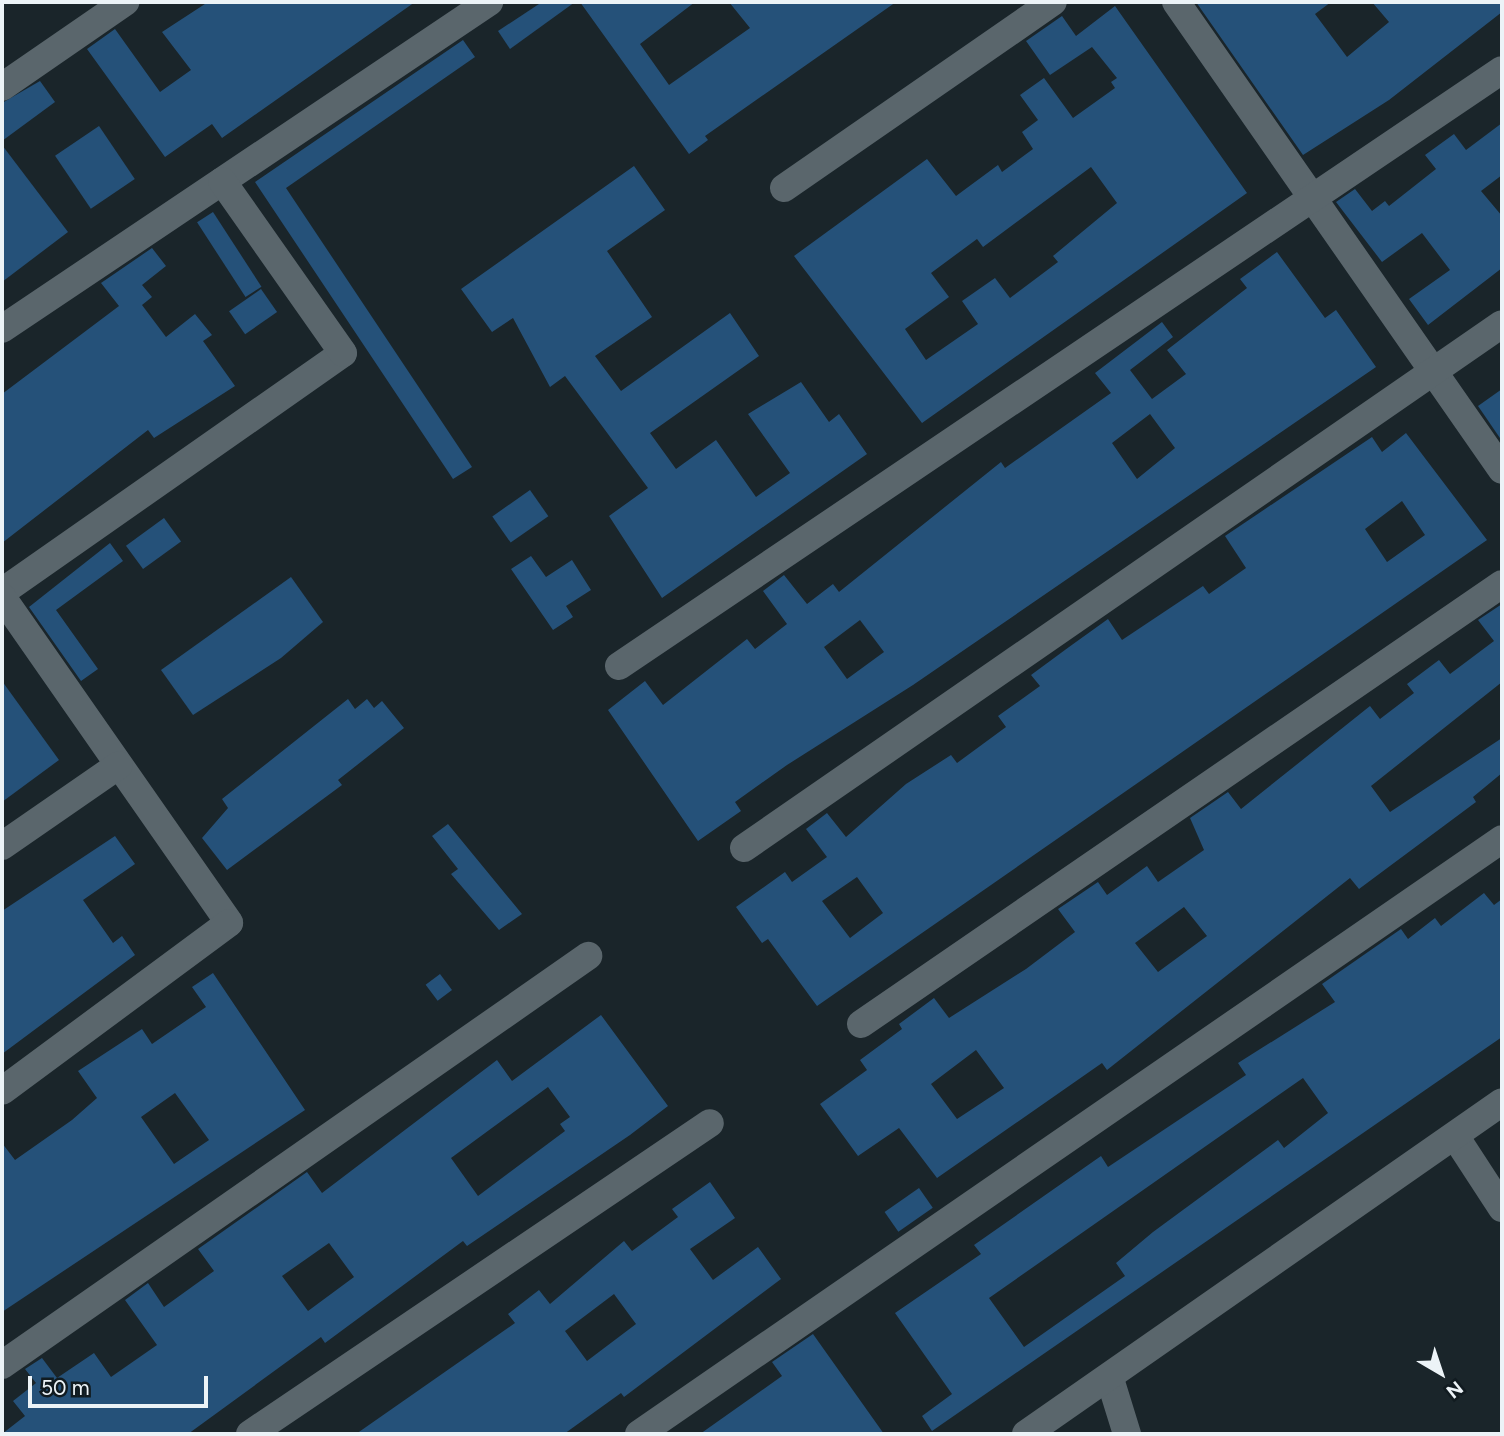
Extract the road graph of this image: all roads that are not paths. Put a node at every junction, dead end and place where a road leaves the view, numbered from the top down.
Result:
1 (125, 2) edge
2 (488, 2) edge
3 (1053, 2) edge
4 (1176, 2) edge
5 (1502, 70) edge
6 (2, 87) edge
7 (222, 181) junction
8 (784, 187) dead end
9 (1310, 198) junction
10 (1502, 324) edge
11 (2, 329) edge
12 (1434, 371) junction
13 (1502, 470) edge
14 (1502, 584) edge
15 (2, 595) edge
16 (618, 666) dead end
17 (119, 765) junction
18 (1502, 839) edge
19 (2, 846) edge
20 (744, 848) dead end
21 (588, 956) dead end
22 (861, 1024) dead end
23 (2, 1091) edge
24 (1502, 1102) edge
25 (709, 1123) dead end
26 (1455, 1136) junction
27 (1502, 1208) edge
28 (2, 1365) edge
29 (1110, 1379) junction
30 (250, 1434) edge
31 (639, 1434) edge
32 (1026, 1434) edge
33 (1127, 1434) edge

1 - 6 street
2 - 7 street
3 - 8 street
4 - 9 street
5 - 9 street
7 - 11 street
7 - 15 street
9 - 12 street
9 - 16 street
10 - 12 street
12 - 13 street
12 - 20 street
14 - 22 street
15 - 17 street
17 - 19 street
17 - 23 street
18 - 31 street
21 - 28 street
24 - 26 street
25 - 30 street
26 - 27 street
26 - 29 street
29 - 32 street
29 - 33 street

